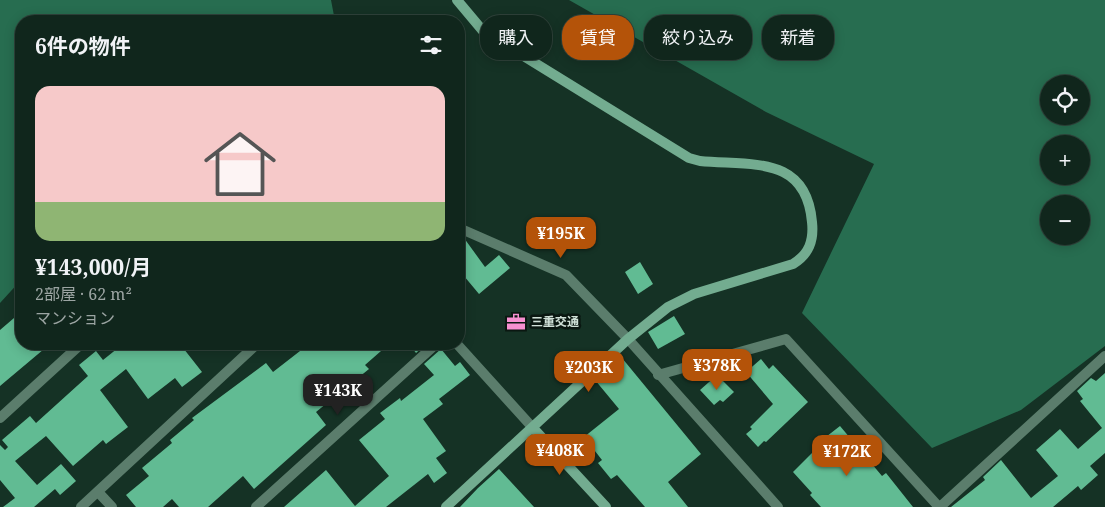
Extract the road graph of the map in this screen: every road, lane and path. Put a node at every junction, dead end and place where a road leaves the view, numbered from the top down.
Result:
1 (457, 0) edge
2 (465, 231) edge
3 (628, 340) junction
4 (74, 350) edge
5 (251, 350) edge
6 (429, 350) edge
7 (462, 350) edge
8 (1105, 356) edge
9 (658, 375) junction
10 (0, 418) edge
11 (533, 428) junction
12 (98, 492) junction
13 (81, 507) edge
14 (112, 507) edge
15 (256, 507) edge
16 (446, 507) edge
17 (606, 507) edge
18 (778, 507) edge
19 (940, 507) edge

1 - 3 street
2 - 3 street
3 - 9 street
3 - 11 street
4 - 10 street
5 - 12 street
6 - 15 street
7 - 11 street
8 - 19 street
9 - 18 street
9 - 19 street
11 - 16 street
11 - 17 street
12 - 13 street
12 - 14 street

